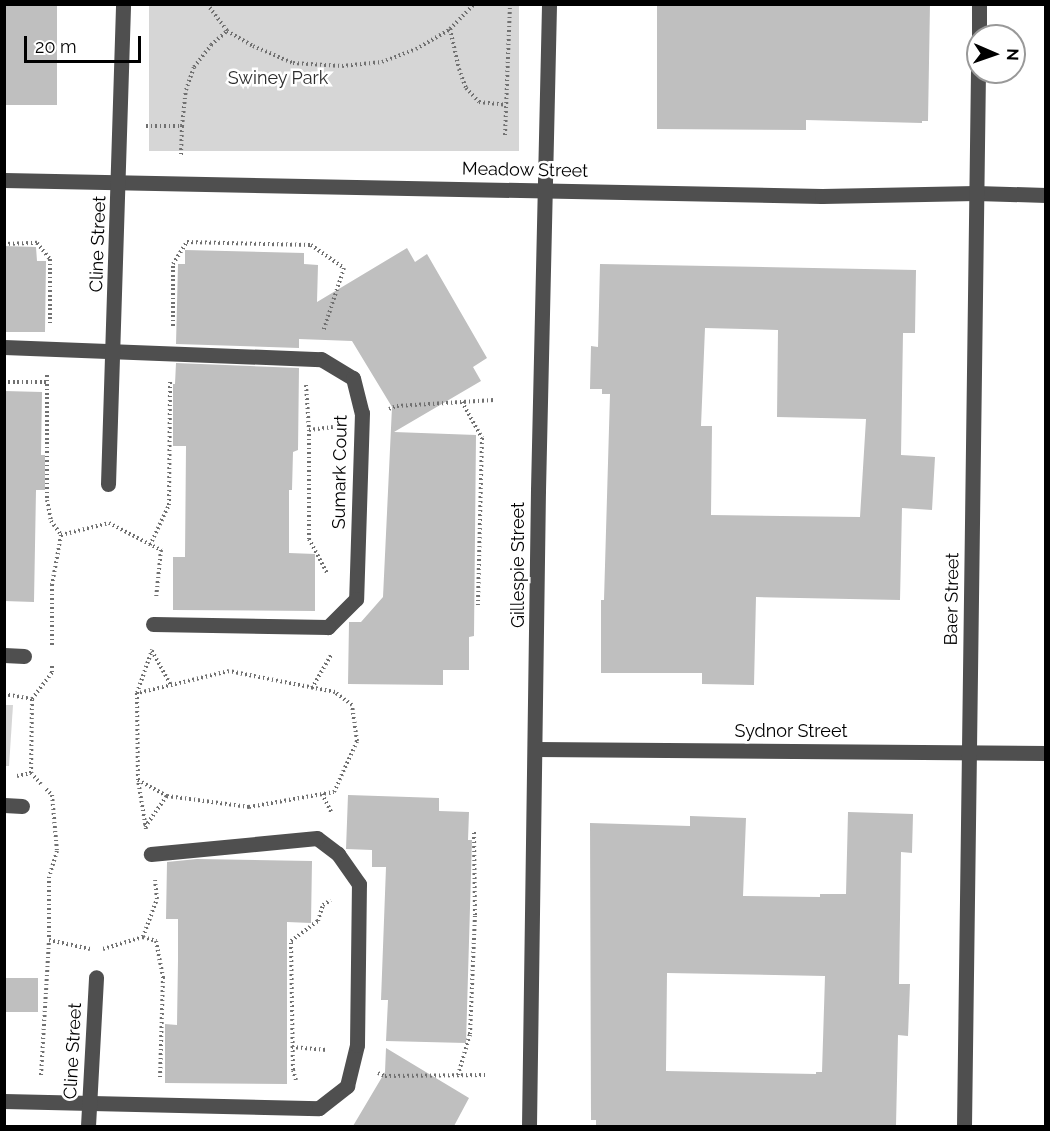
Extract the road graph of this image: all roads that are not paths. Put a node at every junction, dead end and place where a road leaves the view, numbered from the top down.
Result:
1 (123, 4) edge
2 (549, 4) edge
3 (979, 4) edge
4 (979, 24) edge
5 (978, 84) edge
6 (4, 180) edge
7 (120, 182) junction
8 (546, 190) junction
9 (976, 193) junction
10 (1046, 195) edge
11 (4, 347) edge
12 (113, 351) junction
13 (108, 484) dead end
14 (153, 624) road end
15 (4, 655) edge
16 (24, 656) dead end
17 (536, 749) junction
18 (969, 752) junction
19 (1046, 753) edge
20 (4, 805) edge
21 (22, 806) dead end
22 (151, 854) road end
23 (96, 977) dead end
24 (4, 1101) edge
25 (90, 1103) junction
26 (88, 1126) edge
27 (530, 1126) edge
28 (964, 1126) edge

1 - 7 street, Cline Street
2 - 8 street, Gillespie Street
3 - 4 street
5 - 9 street, Baer Street
6 - 7 street, Meadow Street
7 - 8 street, Meadow Street
7 - 12 street, Cline Street
8 - 9 street, Meadow Street
8 - 17 street, Gillespie Street
9 - 10 street, Meadow Street
9 - 18 street, Baer Street
11 - 12 street, Sumark Court
12 - 13 street, Cline Street
12 - 14 street, Sumark Court
15 - 16 street
17 - 18 street, Sydnor Street
17 - 27 street, Gillespie Street
18 - 19 street, Sydnor Street
18 - 28 street, Baer Street
20 - 21 street
22 - 25 street
23 - 25 street, Cline Street
24 - 25 street
25 - 26 street, Cline Street

